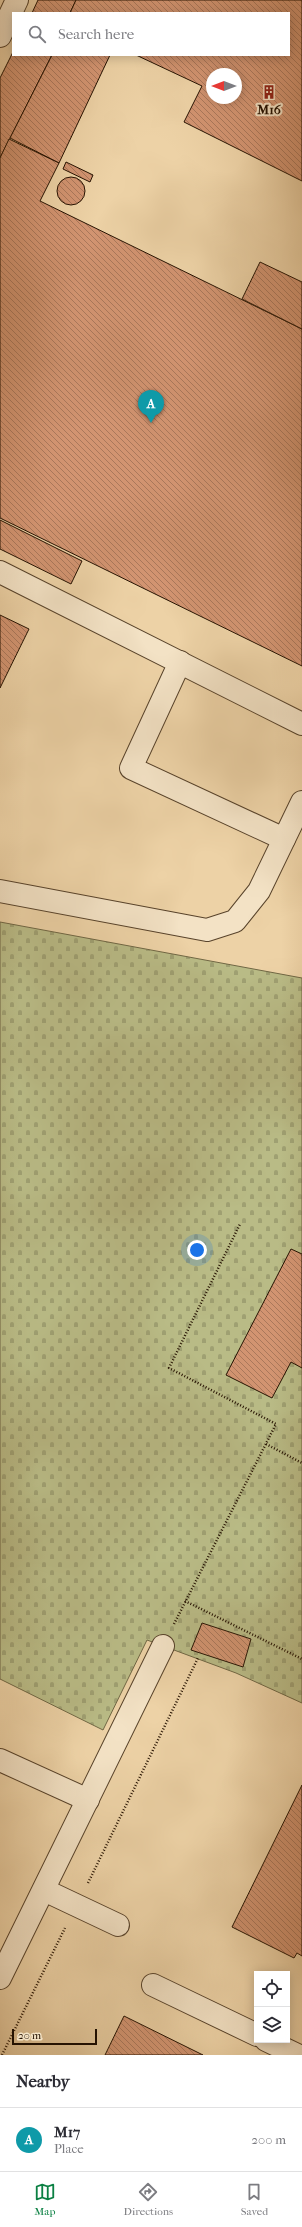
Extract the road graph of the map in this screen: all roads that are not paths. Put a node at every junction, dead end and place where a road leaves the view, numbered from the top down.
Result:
1 (17, 0) edge
2 (0, 36) edge
3 (0, 572) edge
4 (180, 662) junction
5 (302, 724) edge
6 (302, 802) edge
7 (284, 839) junction
8 (0, 891) edge
9 (163, 1646) road end
10 (0, 1760) edge
11 (88, 1800) junction
12 (44, 1890) junction
13 (118, 1925) dead end
14 (0, 1978) edge
15 (153, 1985) dead end
16 (254, 2035) edge
17 (272, 2043) edge
18 (297, 2055) edge

1 - 2 lane
3 - 4 lane
4 - 5 lane
4 - 7 lane
6 - 7 lane
7 - 8 lane
9 - 11 lane
10 - 11 lane
11 - 12 lane
12 - 13 lane
12 - 14 lane
15 - 16 lane
17 - 18 lane

